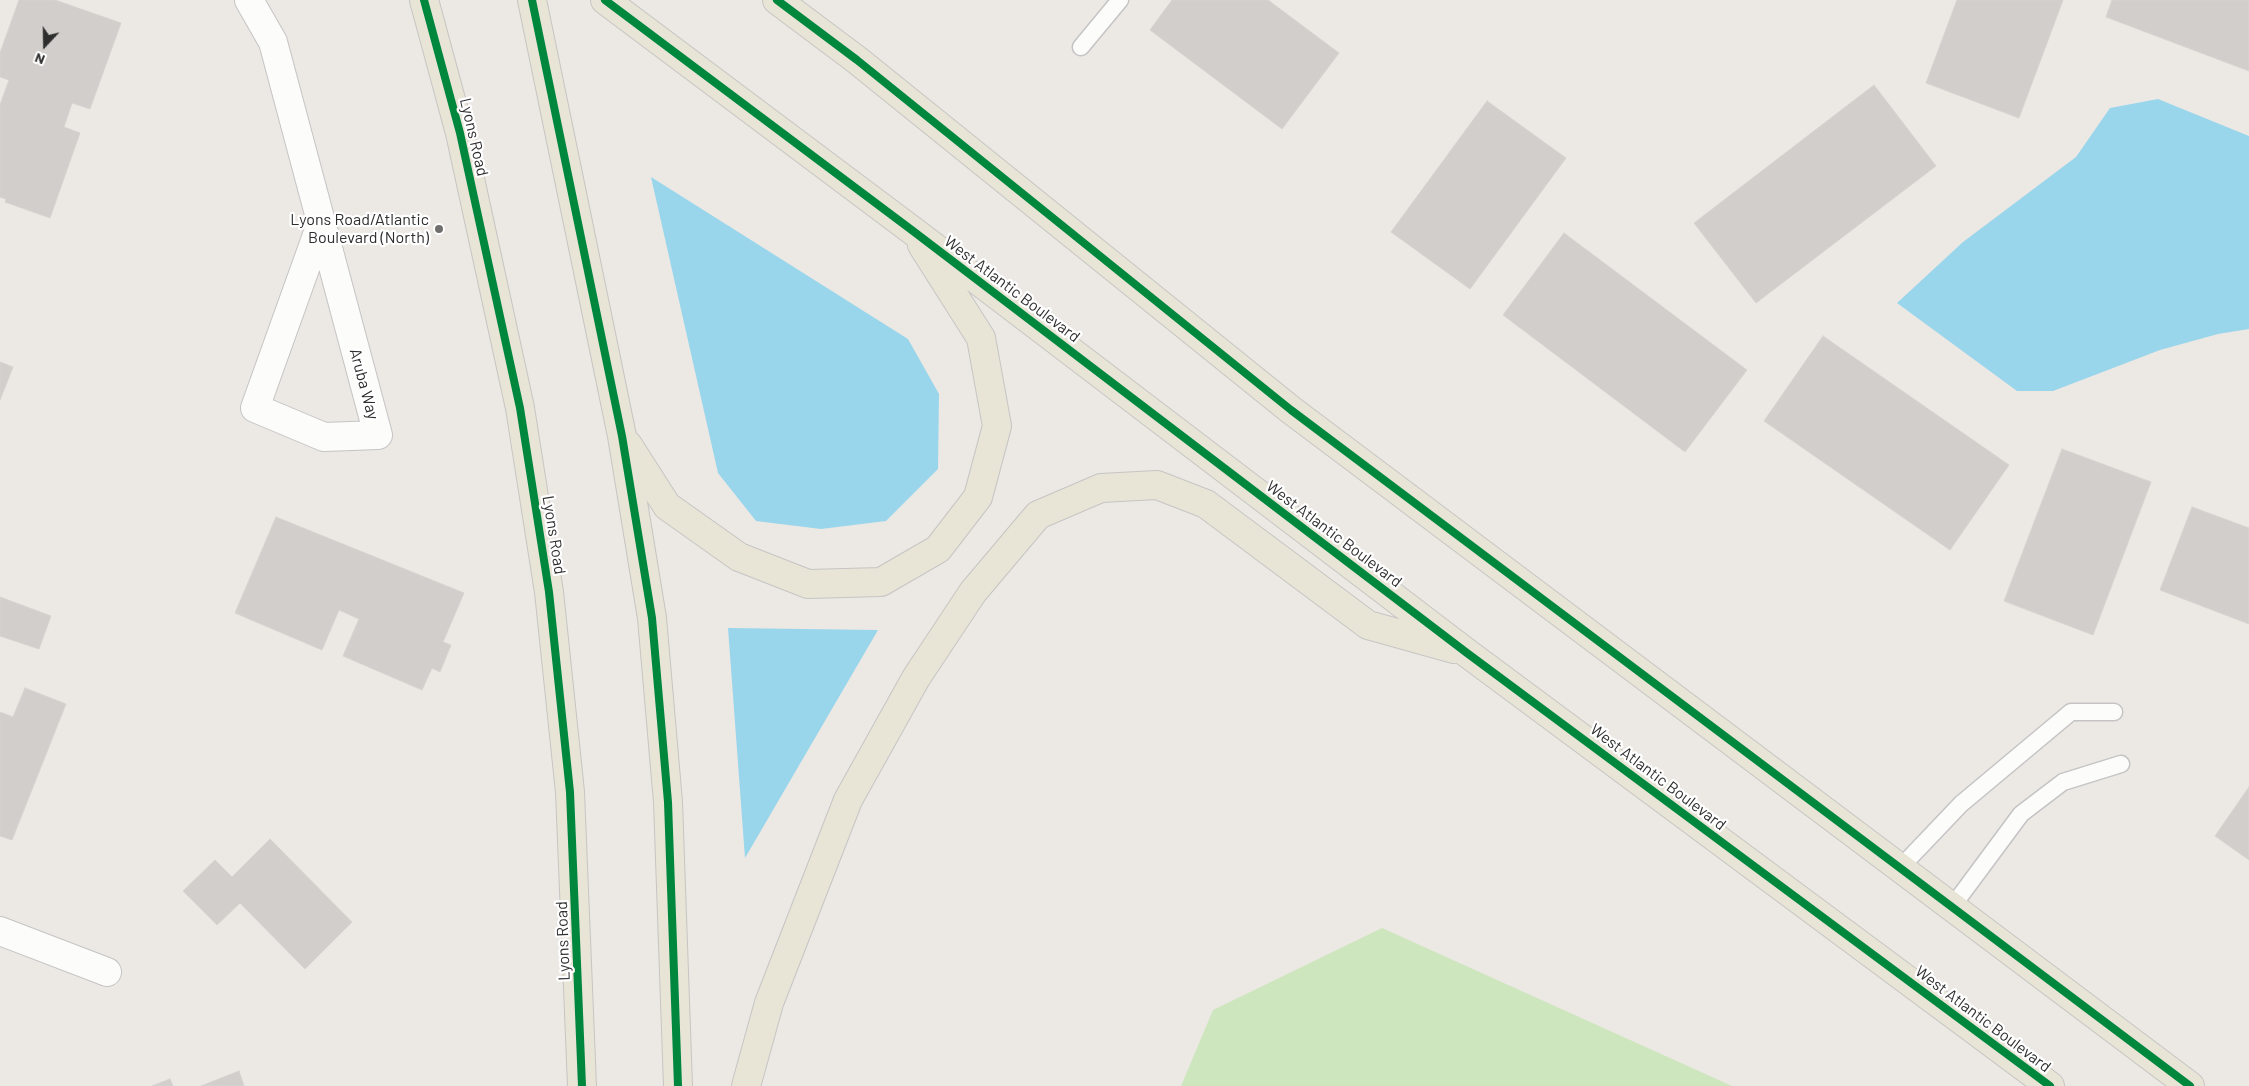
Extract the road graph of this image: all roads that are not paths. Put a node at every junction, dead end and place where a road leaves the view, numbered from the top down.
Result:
1 (248, 0) edge
2 (424, 0) edge
3 (532, 0) edge
4 (605, 0) edge
5 (777, 0) edge
6 (1120, 0) edge
7 (1081, 47) dead end
8 (321, 224) junction
9 (913, 231) junction
10 (622, 436) junction
11 (1468, 653) junction
12 (2114, 712) dead end
13 (2121, 764) dead end
14 (1900, 868) junction
15 (1952, 907) junction
16 (0, 931) edge
17 (107, 972) dead end
18 (582, 1086) edge
19 (678, 1086) edge
20 (746, 1086) edge
21 (2050, 1086) edge
22 (2190, 1086) edge

1 - 8 street, Aruba Way
2 - 18 main road, Lyons Road
3 - 10 main road
4 - 9 main road, West Atlantic Boulevard
5 - 14 main road
6 - 7 lane
8 - 8 street, Aruba Way
9 - 10 main road
9 - 11 main road, West Atlantic Boulevard
10 - 19 main road
11 - 20 main road
11 - 21 main road, West Atlantic Boulevard
12 - 14 lane
13 - 15 lane
14 - 15 main road
15 - 22 main road
16 - 17 street

